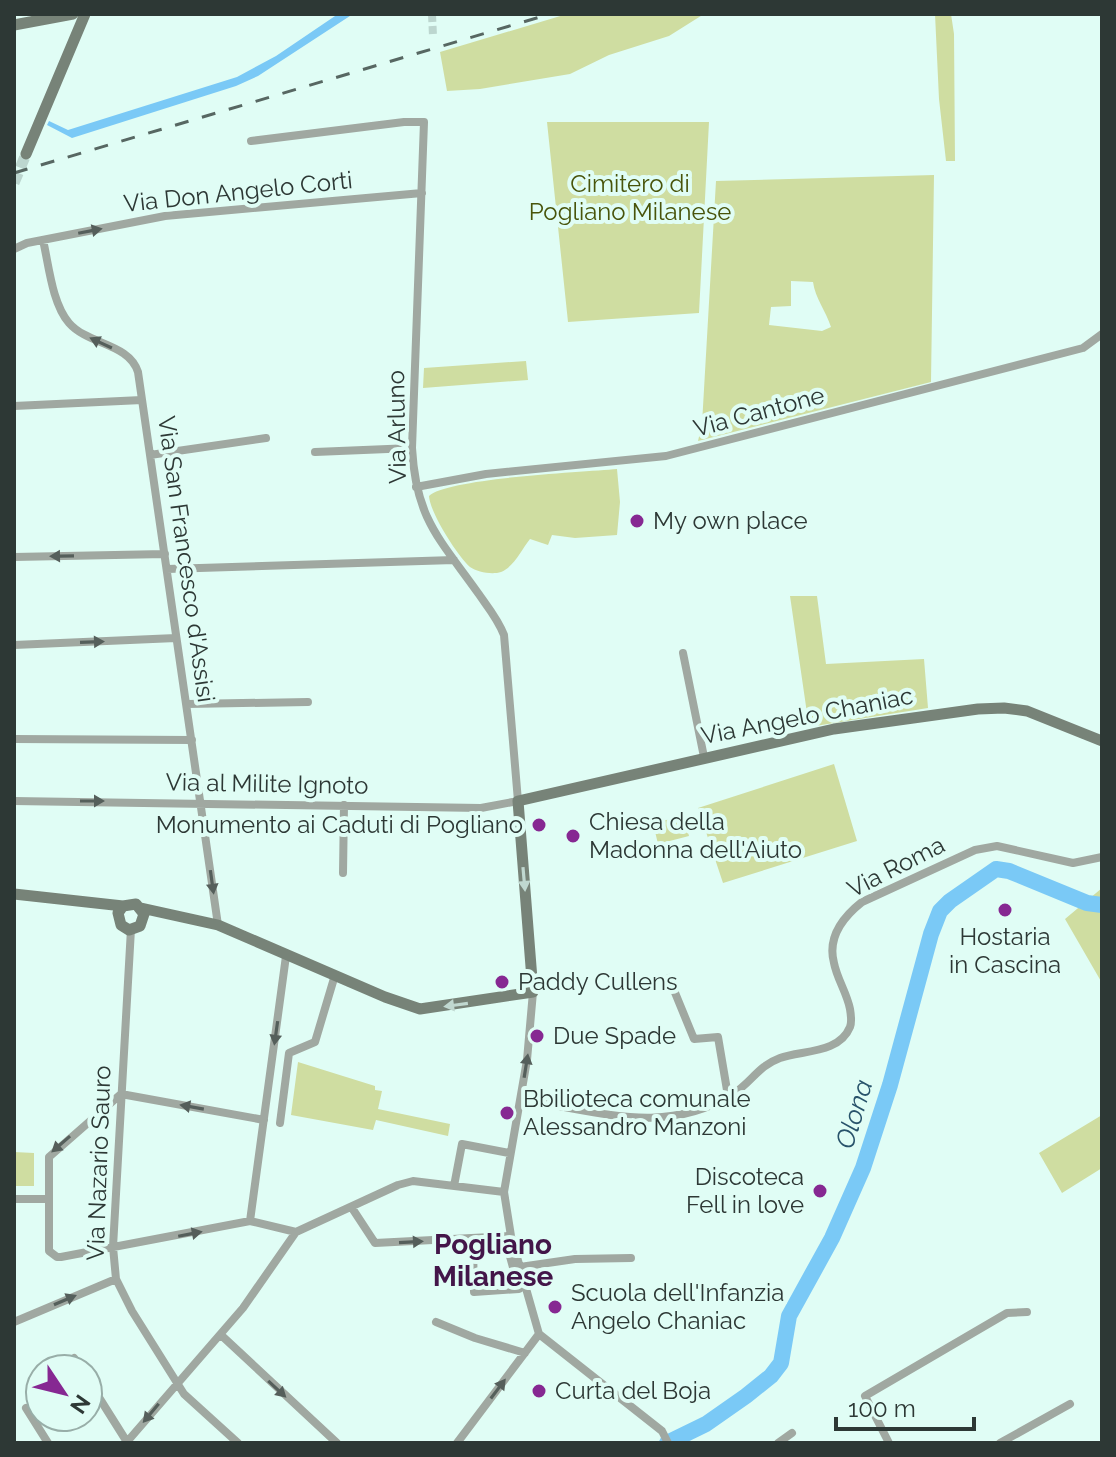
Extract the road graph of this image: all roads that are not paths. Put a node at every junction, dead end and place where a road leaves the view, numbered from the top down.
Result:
1 (73, 14) edge
2 (85, 14) edge
3 (14, 25) edge
4 (251, 141) dead end
5 (26, 154) tunnel mouth
6 (422, 193) junction
7 (43, 240) junction
8 (15, 248) edge
9 (1102, 334) edge
10 (142, 400) junction
11 (14, 406) edge
12 (266, 438) dead end
13 (412, 448) junction
14 (315, 452) dead end
15 (150, 455) junction
16 (416, 487) junction
17 (165, 554) junction
18 (14, 557) edge
19 (454, 560) junction
20 (167, 569) junction
21 (176, 638) junction
22 (14, 645) edge
23 (683, 653) dead end
24 (308, 702) dead end
25 (187, 704) junction
26 (14, 739) edge
27 (192, 740) junction
28 (1102, 741) edge
29 (704, 757) junction
30 (14, 801) edge
31 (518, 801) junction
32 (201, 802) junction
33 (344, 805) junction
34 (1102, 857) edge
35 (343, 873) dead end
36 (14, 894) edge
37 (141, 908) junction
38 (121, 910) junction
39 (171, 915) junction
40 (218, 925) junction
41 (134, 929) junction
42 (286, 956) junction
43 (335, 975) junction
44 (669, 978) dead end
45 (533, 992) junction
46 (121, 1094) junction
47 (728, 1096) junction
48 (520, 1100) junction
49 (264, 1120) junction
50 (280, 1123) dead end
51 (509, 1153) junction
52 (454, 1186) junction
53 (504, 1192) junction
54 (14, 1199) edge
55 (48, 1199) junction
56 (352, 1208) junction
57 (250, 1221) junction
58 (296, 1232) junction
59 (509, 1239) junction
60 (113, 1247) junction
61 (631, 1258) dead end
62 (520, 1267) junction
63 (116, 1279) junction
64 (1027, 1312) dead end
65 (14, 1322) edge
66 (436, 1322) dead end
67 (539, 1334) junction
68 (221, 1335) junction
69 (525, 1353) junction
70 (177, 1382) junction
71 (1070, 1404) dead end
72 (104, 1407) edge
73 (792, 1433) dead end
74 (126, 1443) edge
75 (238, 1443) edge
76 (337, 1443) edge
77 (457, 1443) edge
78 (668, 1443) edge
79 (778, 1443) edge
80 (889, 1443) edge
81 (1000, 1443) edge

1 - 3 street
2 - 5 street
4 - 6 street, Via Arluno
7 -> 6 street, Via Don Angelo Corti
6 - 13 street, Via Arluno
7 - 8 street, Via Don Angelo Corti
10 -> 7 street, Via San Francesco d'Assisi
9 - 16 street, Via Cantone
10 - 11 street
10 - 15 street, Via San Francesco d'Assisi
12 - 15 street
13 - 14 street
13 - 16 street, Via Arluno
15 - 17 street, Via San Francesco d'Assisi
16 - 19 street, Via Arluno
17 -> 18 street
17 - 20 street, Via San Francesco d'Assisi
19 - 20 street
19 - 31 street, Via Arluno
20 - 21 street, Via San Francesco d'Assisi
22 -> 21 street
21 - 25 street, Via San Francesco d'Assisi
23 - 29 street
24 - 25 street
25 - 27 street, Via San Francesco d'Assisi
26 - 27 street
27 - 32 street, Via San Francesco d'Assisi
28 - 29 street, Via Angelo Chaniac
29 - 31 street, Via Angelo Chaniac
30 -> 32 street, Via al Milite Ignoto
31 - 33 street, Via al Milite Ignoto
31 -> 45 street
32 - 33 street, Via al Milite Ignoto
32 -> 40 street, Via San Francesco d'Assisi
33 - 35 street
34 - 47 street, Via Roma
36 - 38 street
37 - 38 street
37 - 39 street
37 - 41 street
38 - 41 street
39 - 40 street
39 - 41 street
40 - 42 street
41 - 46 street, Via Nazario Sauro
42 - 43 street
42 -> 49 street
45 -> 43 street
43 - 50 street
44 - 47 street
48 -> 45 street
49 -> 46 street
46 -> 55 street
46 - 60 street, Via Nazario Sauro
47 - 48 street, Via Roma
48 - 51 street
49 - 57 street
51 - 52 street
51 - 53 street
52 - 53 street
52 - 56 street
53 - 59 street
54 - 55 street
55 - 60 street
56 - 58 street
56 -> 59 street
57 - 58 street
60 -> 57 street
58 - 68 street
59 - 59 street
59 - 62 street
60 - 63 street, Via Nazario Sauro
61 - 62 street
62 - 67 street
65 -> 63 street
63 - 70 street, Via Nazario Sauro
64 - 80 street
66 - 69 street
67 - 69 street
67 - 78 street
68 - 70 street
68 -> 76 street
77 -> 69 street
70 -> 74 street
70 - 75 street, Via Nazario Sauro
71 - 81 street
72 - 74 street
73 - 79 street

